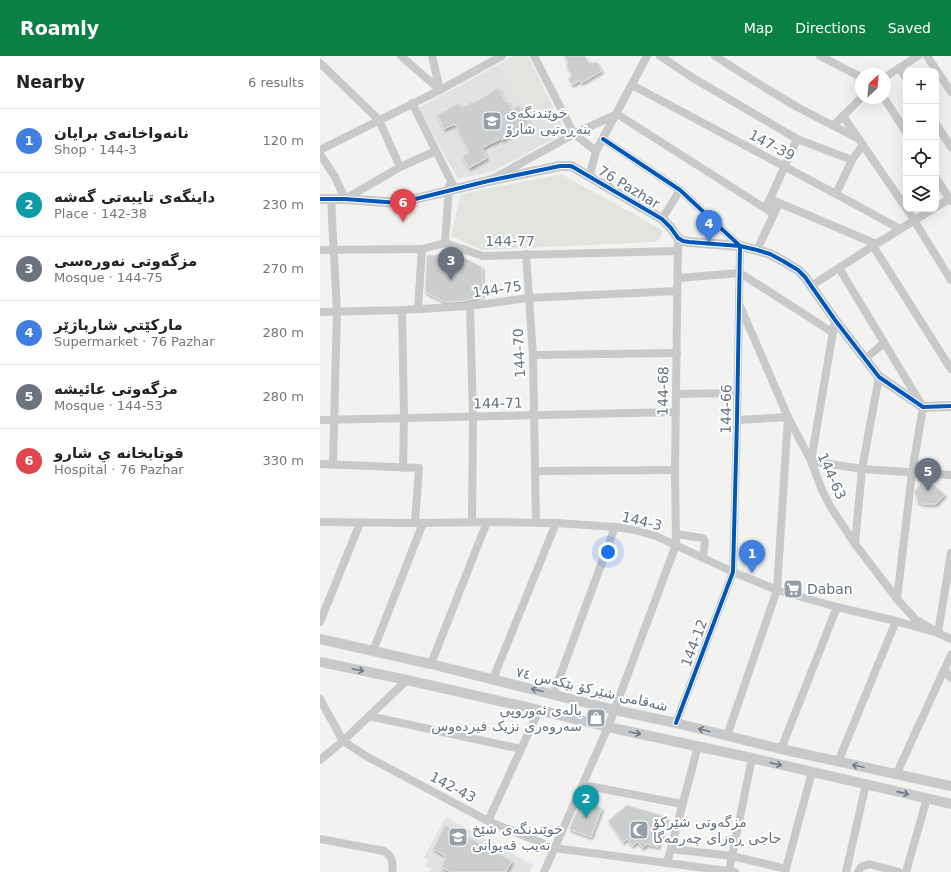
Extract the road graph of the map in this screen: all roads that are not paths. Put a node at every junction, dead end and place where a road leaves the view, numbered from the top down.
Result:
1 (401, 56) edge
2 (432, 56) edge
3 (534, 56) edge
4 (647, 56) edge
5 (660, 56) edge
6 (715, 56) edge
7 (820, 56) edge
8 (918, 56) edge
9 (927, 56) edge
10 (498, 57) edge
11 (320, 63) edge
12 (899, 68) junction
13 (891, 73) edge
14 (855, 74) edge
15 (903, 74) edge
16 (632, 85) junction
17 (440, 90) junction
18 (951, 92) edge
19 (412, 104) junction
20 (855, 104) edge
21 (888, 104) edge
22 (617, 114) junction
23 (843, 116) junction
24 (380, 120) junction
25 (834, 125) junction
26 (903, 127) edge
27 (939, 129) edge
28 (574, 134) junction
29 (603, 139) junction
30 (797, 139) junction
31 (861, 142) junction
32 (951, 147) edge
33 (320, 150) edge
34 (436, 151) junction
35 (596, 151) junction
36 (320, 154) edge
37 (852, 160) junction
38 (784, 166) junction
39 (400, 168) junction
40 (589, 176) junction
41 (488, 181) junction
42 (939, 182) edge
43 (452, 190) junction
44 (680, 190) junction
45 (836, 194) junction
46 (320, 199) edge
47 (331, 199) junction
48 (344, 199) junction
49 (951, 199) edge
50 (903, 204) edge
51 (939, 205) edge
52 (772, 206) junction
53 (909, 212) edge
54 (928, 212) edge
55 (662, 219) junction
56 (914, 220) junction
57 (900, 229) junction
58 (678, 238) junction
59 (446, 243) junction
60 (874, 245) junction
61 (740, 246) junction
62 (422, 249) junction
63 (320, 250) edge
64 (334, 250) junction
65 (757, 250) junction
66 (678, 252) junction
67 (526, 254) junction
68 (840, 268) junction
69 (740, 273) junction
70 (678, 278) junction
71 (951, 280) edge
72 (811, 286) junction
73 (677, 291) junction
74 (528, 298) junction
75 (739, 303) junction
76 (470, 306) junction
77 (418, 309) junction
78 (402, 310) junction
79 (320, 312) edge
80 (337, 312) junction
81 (834, 320) junction
82 (832, 332) junction
83 (884, 343) junction
84 (677, 353) junction
85 (532, 355) junction
86 (865, 359) junction
87 (951, 369) edge
88 (879, 377) junction
89 (738, 393) junction
90 (676, 394) junction
91 (951, 406) edge
92 (923, 408) junction
93 (676, 412) junction
94 (534, 415) junction
95 (473, 417) junction
96 (788, 417) junction
97 (404, 418) junction
98 (320, 420) edge
99 (334, 420) junction
100 (738, 420) junction
101 (812, 461) junction
102 (320, 464) edge
103 (333, 464) junction
104 (403, 468) junction
105 (862, 469) junction
106 (675, 470) junction
107 (535, 471) junction
108 (912, 473) junction
109 (951, 475) edge
110 (472, 521) junction
111 (320, 522) edge
112 (487, 522) junction
113 (360, 523) junction
114 (415, 523) junction
115 (423, 523) junction
116 (536, 523) junction
117 (556, 523) junction
118 (615, 527) junction
119 (676, 534) junction
120 (855, 544) junction
121 (676, 545) junction
122 (951, 553) edge
123 (703, 558) junction
124 (733, 572) junction
125 (777, 590) junction
126 (897, 599) junction
127 (837, 607) junction
128 (896, 621) junction
129 (320, 622) edge
130 (940, 634) junction
131 (951, 636) edge
132 (320, 639) edge
133 (951, 639) edge
134 (373, 651) junction
135 (951, 655) edge
136 (320, 662) edge
137 (431, 664) junction
138 (944, 670) junction
139 (951, 678) edge
140 (493, 679) junction
141 (407, 680) junction
142 (553, 694) junction
143 (320, 699) edge
144 (539, 710) junction
145 (615, 710) junction
146 (369, 716) junction
147 (676, 723) junction
148 (608, 727) junction
149 (727, 736) junction
150 (343, 741) junction
151 (698, 746) junction
152 (521, 749) junction
153 (781, 749) junction
154 (752, 758) junction
155 (320, 760) edge
156 (838, 762) junction
157 (812, 772) junction
158 (896, 774) junction
159 (866, 784) junction
160 (583, 785) junction
161 (951, 786) edge
162 (927, 798) junction
163 (682, 804) junction
164 (951, 804) edge
165 (488, 820) junction
166 (320, 839) edge
167 (554, 848) junction
168 (671, 849) junction
169 (732, 856) junction
170 (667, 863) junction
171 (687, 869) edge
172 (786, 871) edge
173 (392, 872) edge
174 (544, 872) edge
175 (732, 872) edge
176 (846, 872) edge
177 (858, 872) edge
178 (899, 872) edge
179 (906, 872) edge

1 - 17 street
2 - 17 street
3 - 28 street
4 - 16 street
5 - 30 street
6 - 25 street
7 - 14 street
8 - 12 street
9 - 18 street
10 - 17 street
11 - 24 street
12 - 13 street
12 - 15 street
16 - 22 street
16 - 38 street, 147-39
17 - 19 street
19 - 24 street
19 - 34 street
20 - 23 street
21 - 26 street
22 - 28 street
22 - 29 street
22 - 52 street
23 - 25 street
23 - 31 street
24 - 33 street
24 - 39 street
25 - 31 street
27 - 32 street
28 - 35 street
28 - 41 street
29 - 35 street
29 - 44 street
30 - 37 street
30 - 38 street
31 - 37 street
31 - 50 street
34 - 39 street
34 - 43 street
35 - 40 street
36 - 48 street
37 - 45 street
38 - 45 street, 147-39
38 - 52 street
39 - 48 street
40 - 41 street, 76 Pazhar
40 - 55 street, 76 Pazhar
41 - 43 street, 76 Pazhar
42 - 49 street
43 - 48 street, 76 Pazhar
43 - 59 street
44 - 55 street
44 - 61 street
45 - 57 street, 147-39
46 - 47 street, 76 Pazhar
47 - 48 street, 76 Pazhar
47 - 64 street
49 - 51 street
52 - 60 street
52 - 65 street
53 - 56 street
54 - 56 street
55 - 58 street, 76 Pazhar
56 - 57 street
56 - 71 street
57 - 60 street
58 - 61 street
58 - 66 street, 144-68
59 - 62 street
59 - 67 street, 144-77
60 - 68 street
60 - 87 street
61 - 65 street
61 - 69 street, 144-66
62 - 64 street
62 - 77 street
63 - 64 street
64 - 80 street
65 - 72 street
66 - 67 street, 144-77
66 - 70 street, 144-68
67 - 74 street, 144-70
68 - 72 street
68 - 83 street
69 - 70 street
69 - 75 street, 144-66
69 - 82 street
70 - 73 street, 144-68
72 - 81 street
73 - 74 street, 144-75
73 - 84 street, 144-68
74 - 76 street, 144-75
74 - 85 street, 144-70
75 - 89 street, 144-66
75 - 96 street, 144-63
76 - 77 street, 144-75
76 - 95 street
77 - 78 street, 144-75
78 - 80 street, 144-75
78 - 97 street
79 - 80 street, 144-75
80 - 99 street
81 - 82 street
81 - 86 street
82 - 101 street
83 - 86 street
83 - 92 street
84 - 85 street
84 - 90 street, 144-68
85 - 94 street, 144-70
86 - 88 street
88 - 92 street
88 - 105 street
89 - 90 street
89 - 100 street, 144-66
90 - 93 street, 144-68
91 - 92 street
92 - 108 street
93 - 94 street, 144-71
93 - 106 street, 144-68
94 - 95 street, 144-71
94 - 107 street, 144-70
95 - 97 street, 144-71
95 - 110 street
96 - 100 street
96 - 101 street, 144-63
96 - 125 street
97 - 99 street, 144-71
97 - 104 street
98 - 99 street, 144-71
99 - 103 street
100 - 124 street, 144-66
101 - 105 street
101 - 120 street, 144-63
102 - 103 street
103 - 104 street
104 - 114 street
105 - 108 street
105 - 120 street
106 - 107 street
106 - 119 street, 144-68
107 - 116 street, 144-70
108 - 109 street
108 - 126 street
110 - 112 street, 144-3
110 - 115 street, 144-3
111 - 113 street, 144-3
112 - 116 street, 144-3
112 - 137 street
113 - 114 street, 144-3
113 - 129 street
114 - 115 street, 144-3
115 - 134 street
116 - 117 street, 144-3
117 - 118 street, 144-3
117 - 140 street
118 - 121 street, 144-3
118 - 142 street
119 - 121 street, 144-68
119 - 123 street
120 - 126 street, 144-63
121 - 123 street, 144-3
121 - 145 street
122 - 130 street
123 - 124 street, 144-3
124 - 125 street, 144-3
124 - 147 street, 144-12
125 - 127 street, 144-3
125 - 149 street
126 - 130 street, 144-63
127 - 128 street, 144-3
127 - 153 street
128 - 130 street, 144-3
128 - 156 street
130 - 131 street, 144-3
130 - 133 street, 144-3
132 - 134 street, شەقامی شێرکۆ بێکەس ٧٤
134 - 137 street, شەقامی شێرکۆ بێکەس ٧٤
135 - 138 street
136 -> 141 street
137 - 140 street, شەقامی شێرکۆ بێکەس ٧٤
138 - 139 street
138 - 158 street
142 -> 140 street, شەقامی شێرکۆ بێکەس ٧٤
141 - 144 street
141 - 146 street
142 - 145 street, شەقامی شێرکۆ بێکەس ٧٤
143 - 150 street
144 - 148 street
144 - 152 street
145 - 147 street, شەقامی شێرکۆ بێکەس ٧٤
145 - 148 street
146 - 150 street
146 - 152 street
149 -> 147 street, شەقامی شێرکۆ بێکەس ٧٤
148 -> 151 street
148 - 160 street
149 - 153 street, شەقامی شێرکۆ بێکەس ٧٤
150 - 155 street
150 - 165 street, 142-43
151 - 154 street
151 - 163 street
152 - 165 street
153 - 156 street, شەقامی شێرکۆ بێکەس ٧٤
154 -> 157 street
154 - 169 street
158 -> 156 street, شەقامی شێرکۆ بێکەس ٧٤
157 - 159 street
157 - 172 street
158 - 161 street, شەقامی شێرکۆ بێکەس ٧٤
159 -> 162 street
159 - 176 street
160 - 163 street
160 - 167 street
162 - 164 street
162 - 179 street
163 - 168 street
165 - 167 street, 142-43
166 - 173 street
167 - 170 street, 142-43
167 - 174 street
168 - 169 street
168 - 170 street
169 - 172 street
169 - 175 street
170 - 171 street, 142-43
171 - 175 street, 142-43
177 - 178 street

